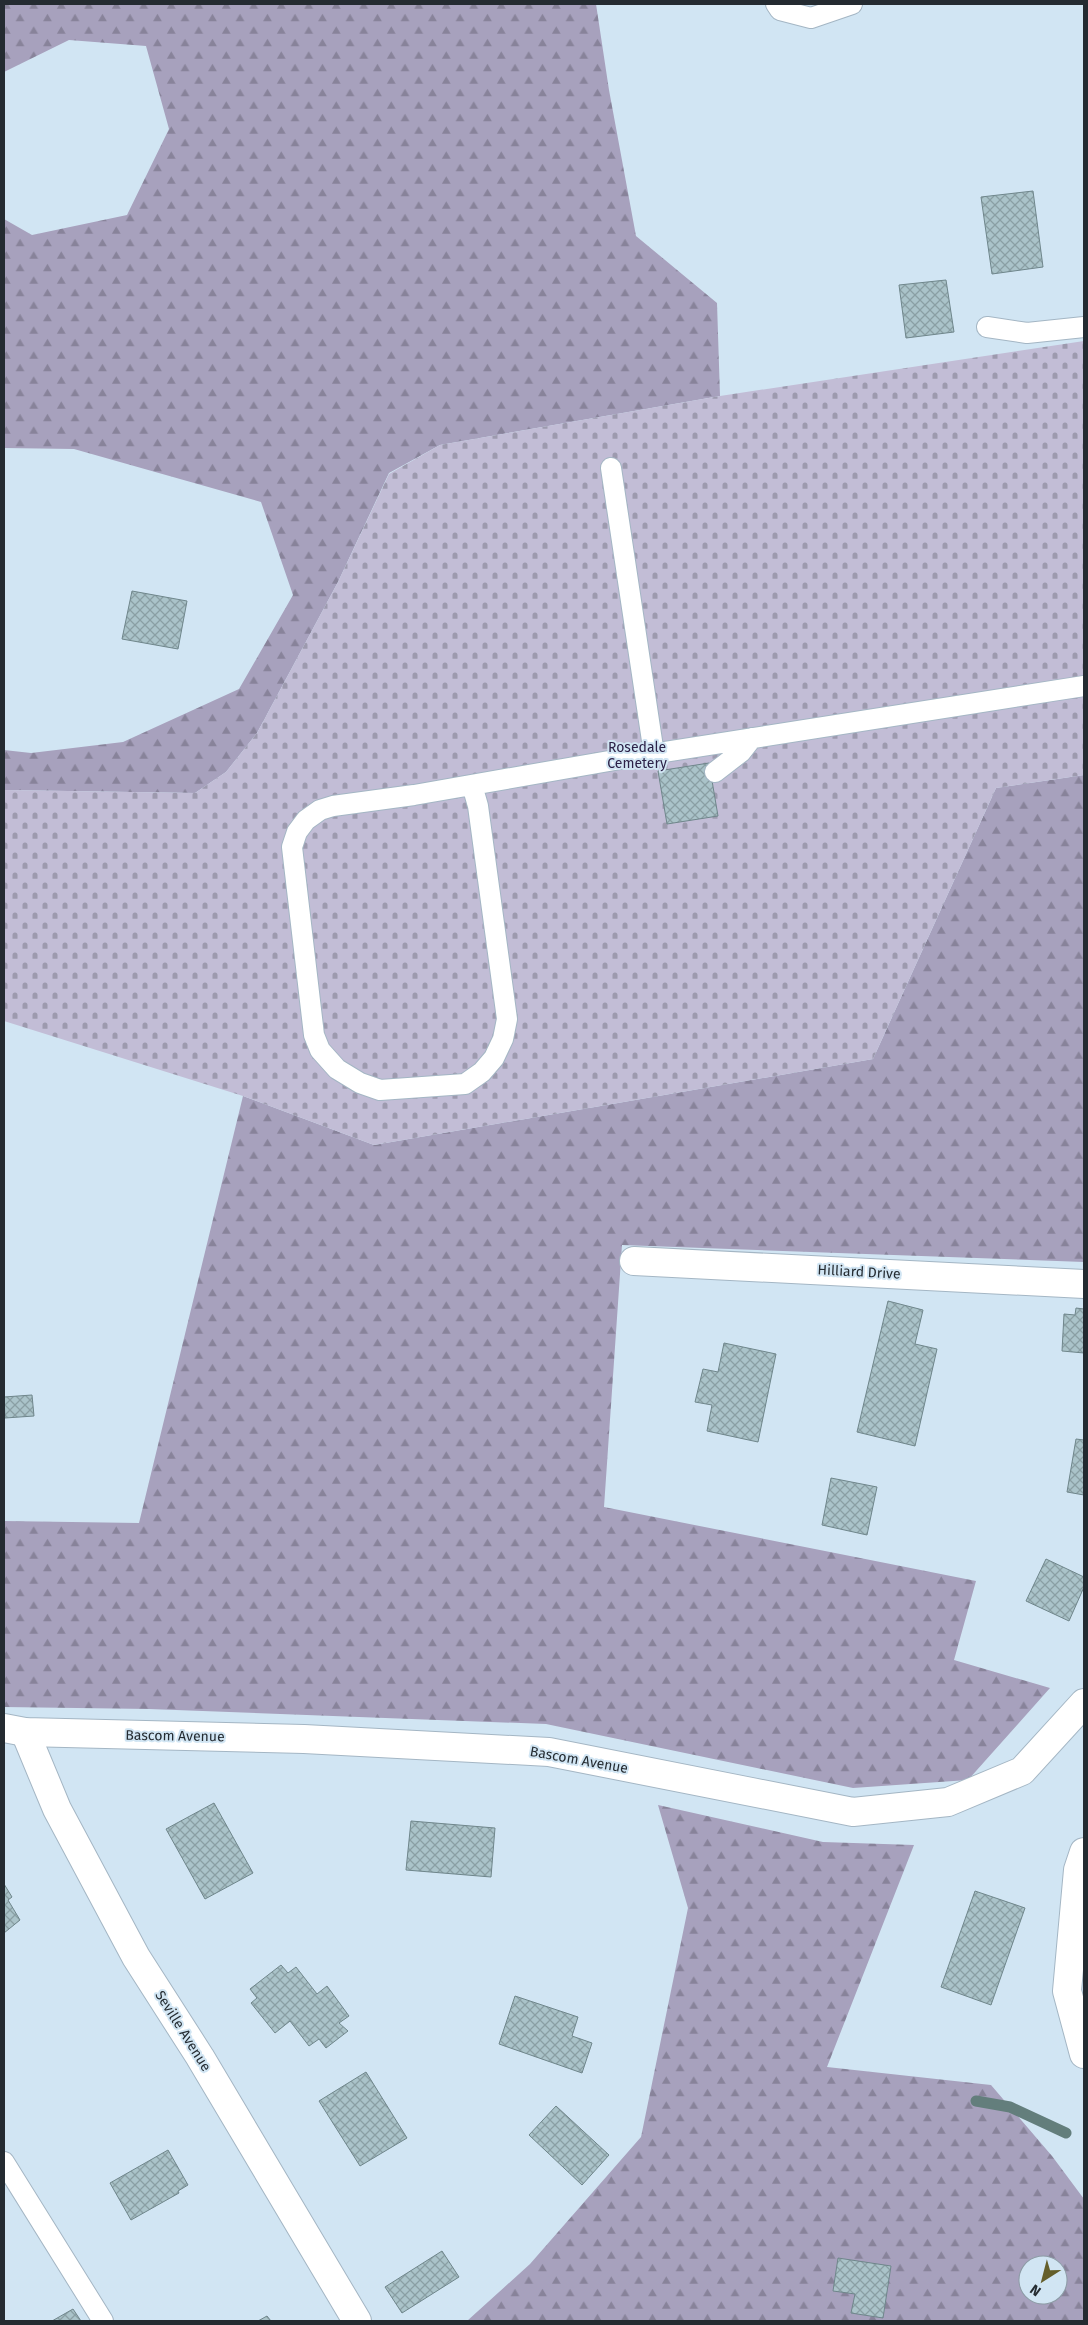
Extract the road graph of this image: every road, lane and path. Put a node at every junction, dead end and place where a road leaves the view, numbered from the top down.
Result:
1 (776, 4) edge
2 (852, 4) edge
3 (987, 327) dead end
4 (1084, 327) edge
5 (611, 468) dead end
6 (1084, 686) edge
7 (752, 738) junction
8 (654, 754) junction
9 (716, 772) dead end
10 (472, 785) junction
11 (634, 1261) dead end
12 (1084, 1284) edge
13 (1084, 1703) edge
14 (14, 1730) edge
15 (1084, 1852) edge
16 (1084, 2054) edge
17 (4, 2162) edge
18 (102, 2321) edge
19 (357, 2321) edge

1 - 2 lane
3 - 4 lane
5 - 8 lane
6 - 7 lane
7 - 8 lane
7 - 9 lane
8 - 10 lane
10 - 10 lane
11 - 12 street, Hilliard Drive
13 - 14 street, Bascom Avenue
14 - 19 street, Seville Avenue
15 - 16 street
17 - 18 lane

